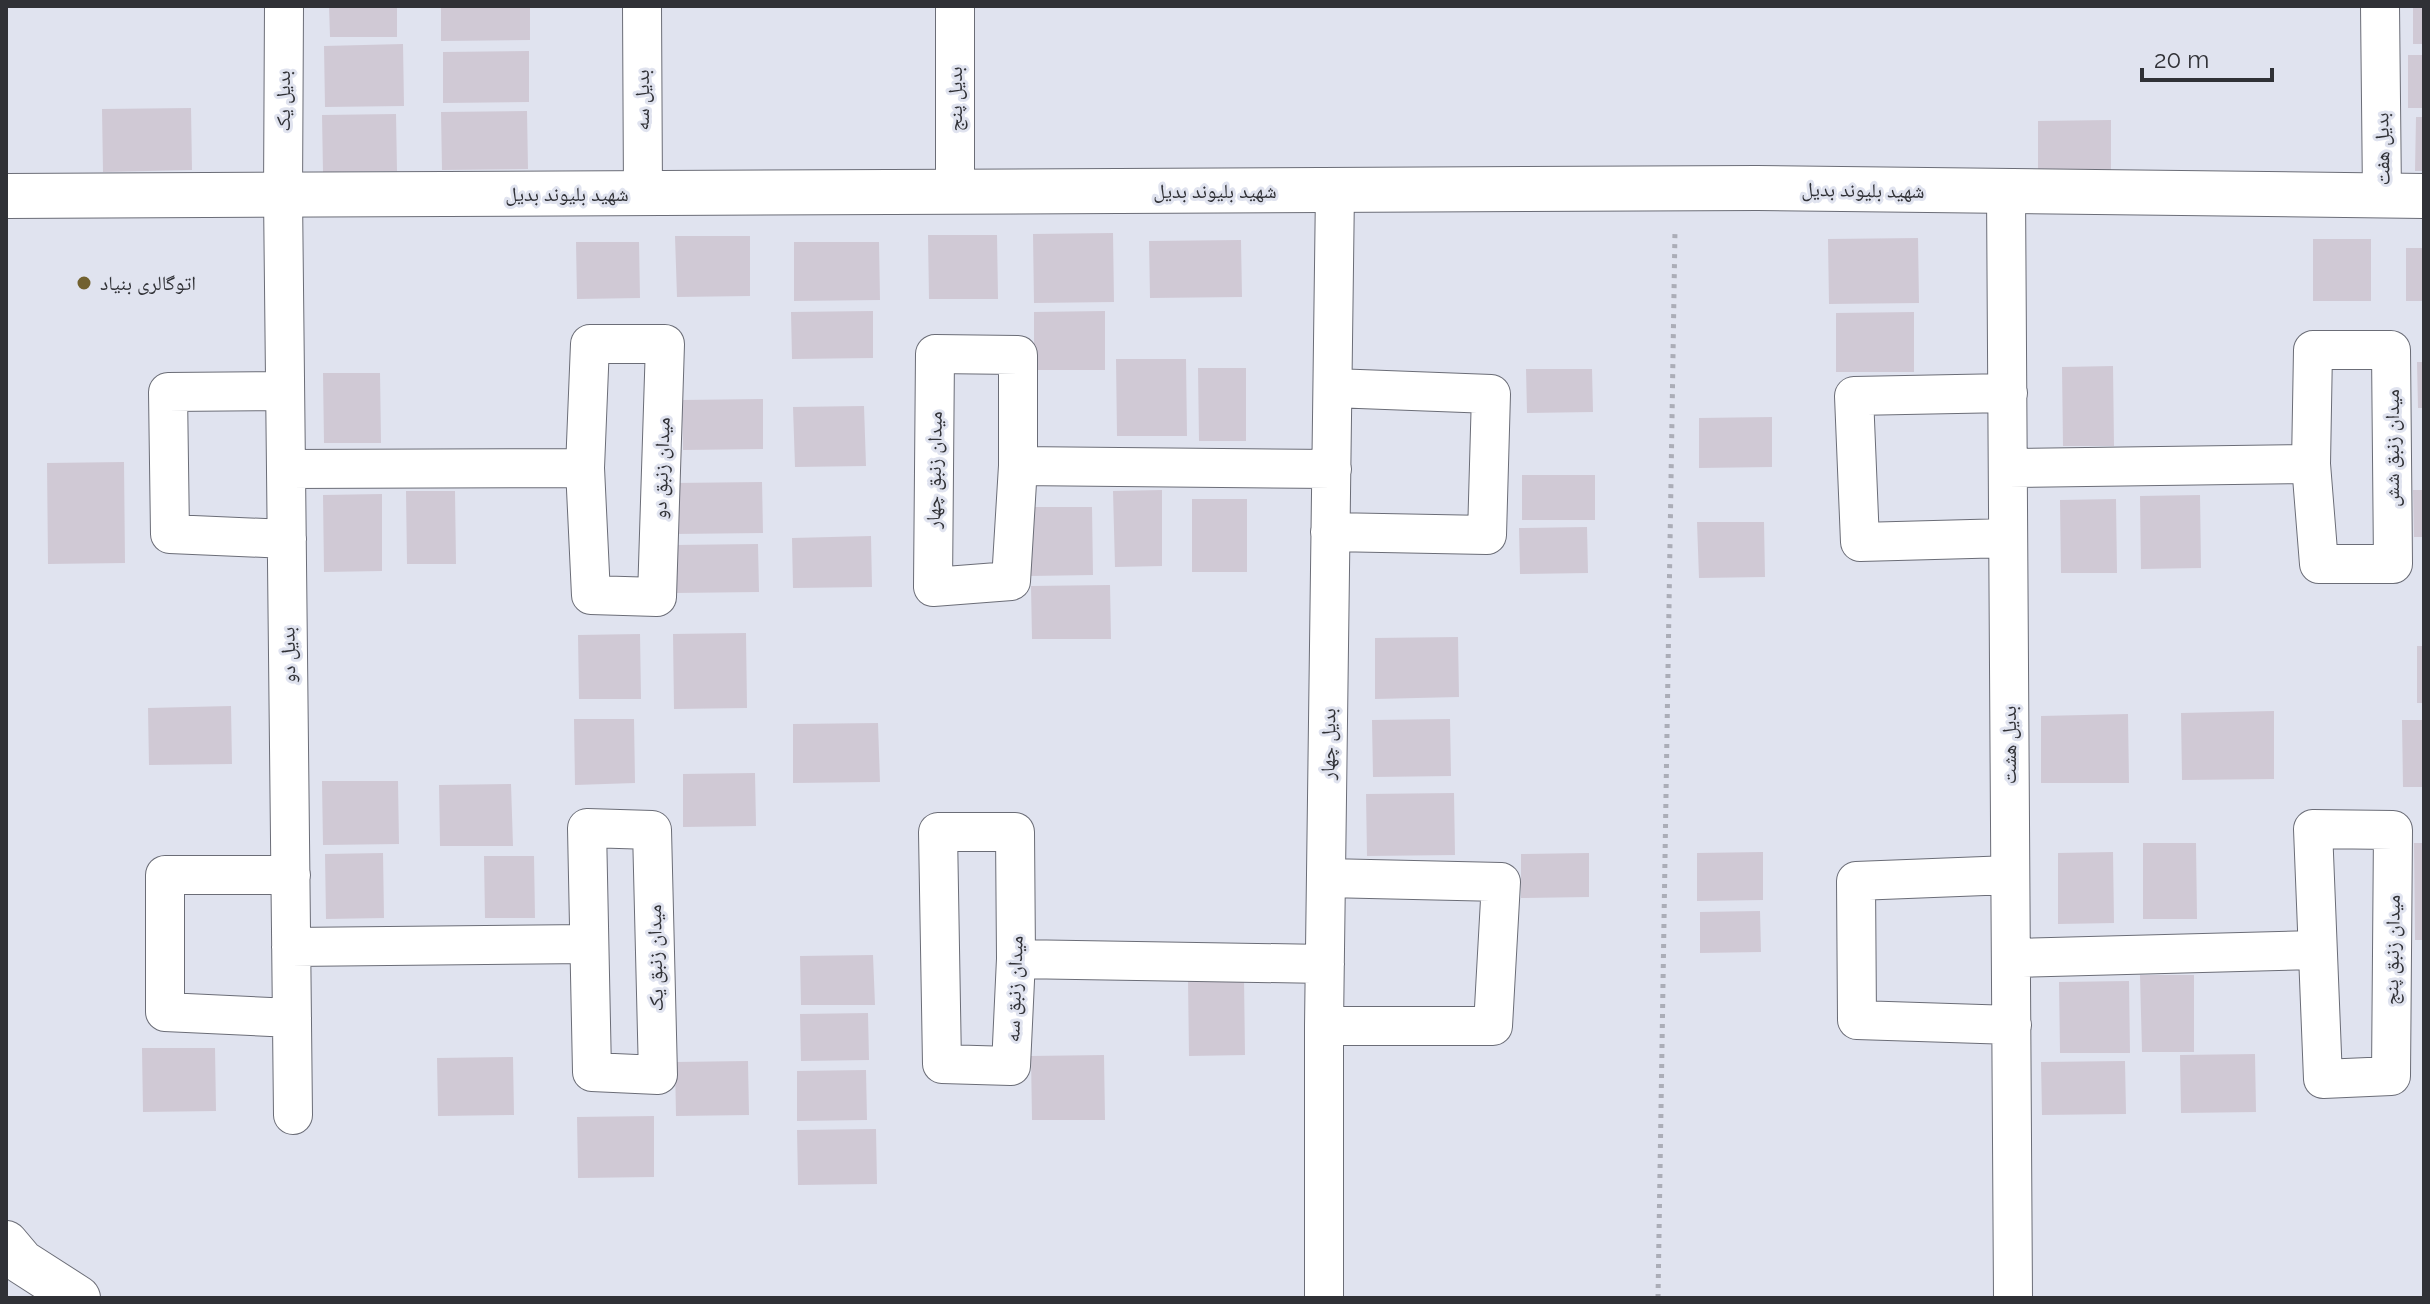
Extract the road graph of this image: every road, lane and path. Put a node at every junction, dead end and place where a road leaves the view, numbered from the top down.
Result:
1 (284, 6) edge
2 (642, 6) edge
3 (955, 6) edge
4 (2380, 6) edge
5 (1676, 189) junction
6 (1335, 190) junction
7 (2006, 191) junction
8 (955, 192) junction
9 (643, 194) junction
10 (283, 195) junction
11 (6, 196) edge
12 (2403, 196) edge
13 (1333, 388) junction
14 (285, 391) junction
15 (2008, 393) junction
16 (2311, 464) junction
17 (1018, 466) junction
18 (585, 468) junction
19 (2008, 468) junction
20 (286, 469) junction
21 (1332, 469) junction
22 (1330, 532) junction
23 (2008, 538) junction
24 (287, 539) junction
25 (291, 875) junction
26 (2010, 875) junction
27 (1326, 878) junction
28 (589, 944) junction
29 (291, 947) junction
30 (2316, 950) junction
31 (2011, 958) junction
32 (1016, 959) junction
33 (1325, 964) junction
34 (292, 1018) junction
35 (2012, 1025) junction
36 (1324, 1026) junction
37 (293, 1115) dead end
38 (6, 1243) edge
39 (78, 1298) edge
40 (1324, 1298) edge
41 (1658, 1298) edge
42 (2013, 1298) edge

1 - 10 street, بدیل یک
2 - 9 street, بدیل سه
3 - 8 street, بدیل پنج
4 - 12 street, بدیل هفت
5 - 6 street, شهید بلیوند بدیل
5 - 7 street, شهید بلیوند بدیل
5 - 41 path
6 - 8 street, شهید بلیوند بدیل
6 - 13 street, بدیل چهار
7 - 12 street, شهید بلیوند بدیل
7 - 15 street, بدیل هشت
8 - 9 street, شهید بلیوند بدیل
9 - 10 street, شهید بلیوند بدیل
10 - 11 street, شهید بلیوند بدیل
10 - 14 street, بدیل دو
13 - 21 street, بدیل چهار
13 - 22 street
14 - 20 street, بدیل دو
14 - 24 street
15 - 19 street, بدیل هشت
15 - 23 street
16 - 16 street, میدان زنبق شش
16 - 19 street
17 - 17 street, میدان زنبق چهار
17 - 21 street
18 - 18 street, میدان زنبق دو
18 - 20 street
19 - 23 street, بدیل هشت
20 - 24 street, بدیل دو
21 - 22 street, بدیل چهار
22 - 27 street, بدیل چهار
23 - 26 street, بدیل هشت
24 - 25 street, بدیل دو
25 - 29 street, بدیل دو
25 - 34 street
26 - 31 street, بدیل هشت
26 - 35 street
27 - 33 street, بدیل چهار
27 - 36 street
28 - 28 street, میدان زنبق یک
28 - 29 street
29 - 34 street, بدیل دو
30 - 30 street, میدان زنبق پنج
30 - 31 street
31 - 35 street, بدیل هشت
32 - 32 street, میدان زنبق سه
32 - 33 street
33 - 36 street, بدیل چهار
34 - 37 street, بدیل دو
35 - 42 street, بدیل هشت
36 - 40 street, بدیل چهار
38 - 39 street

